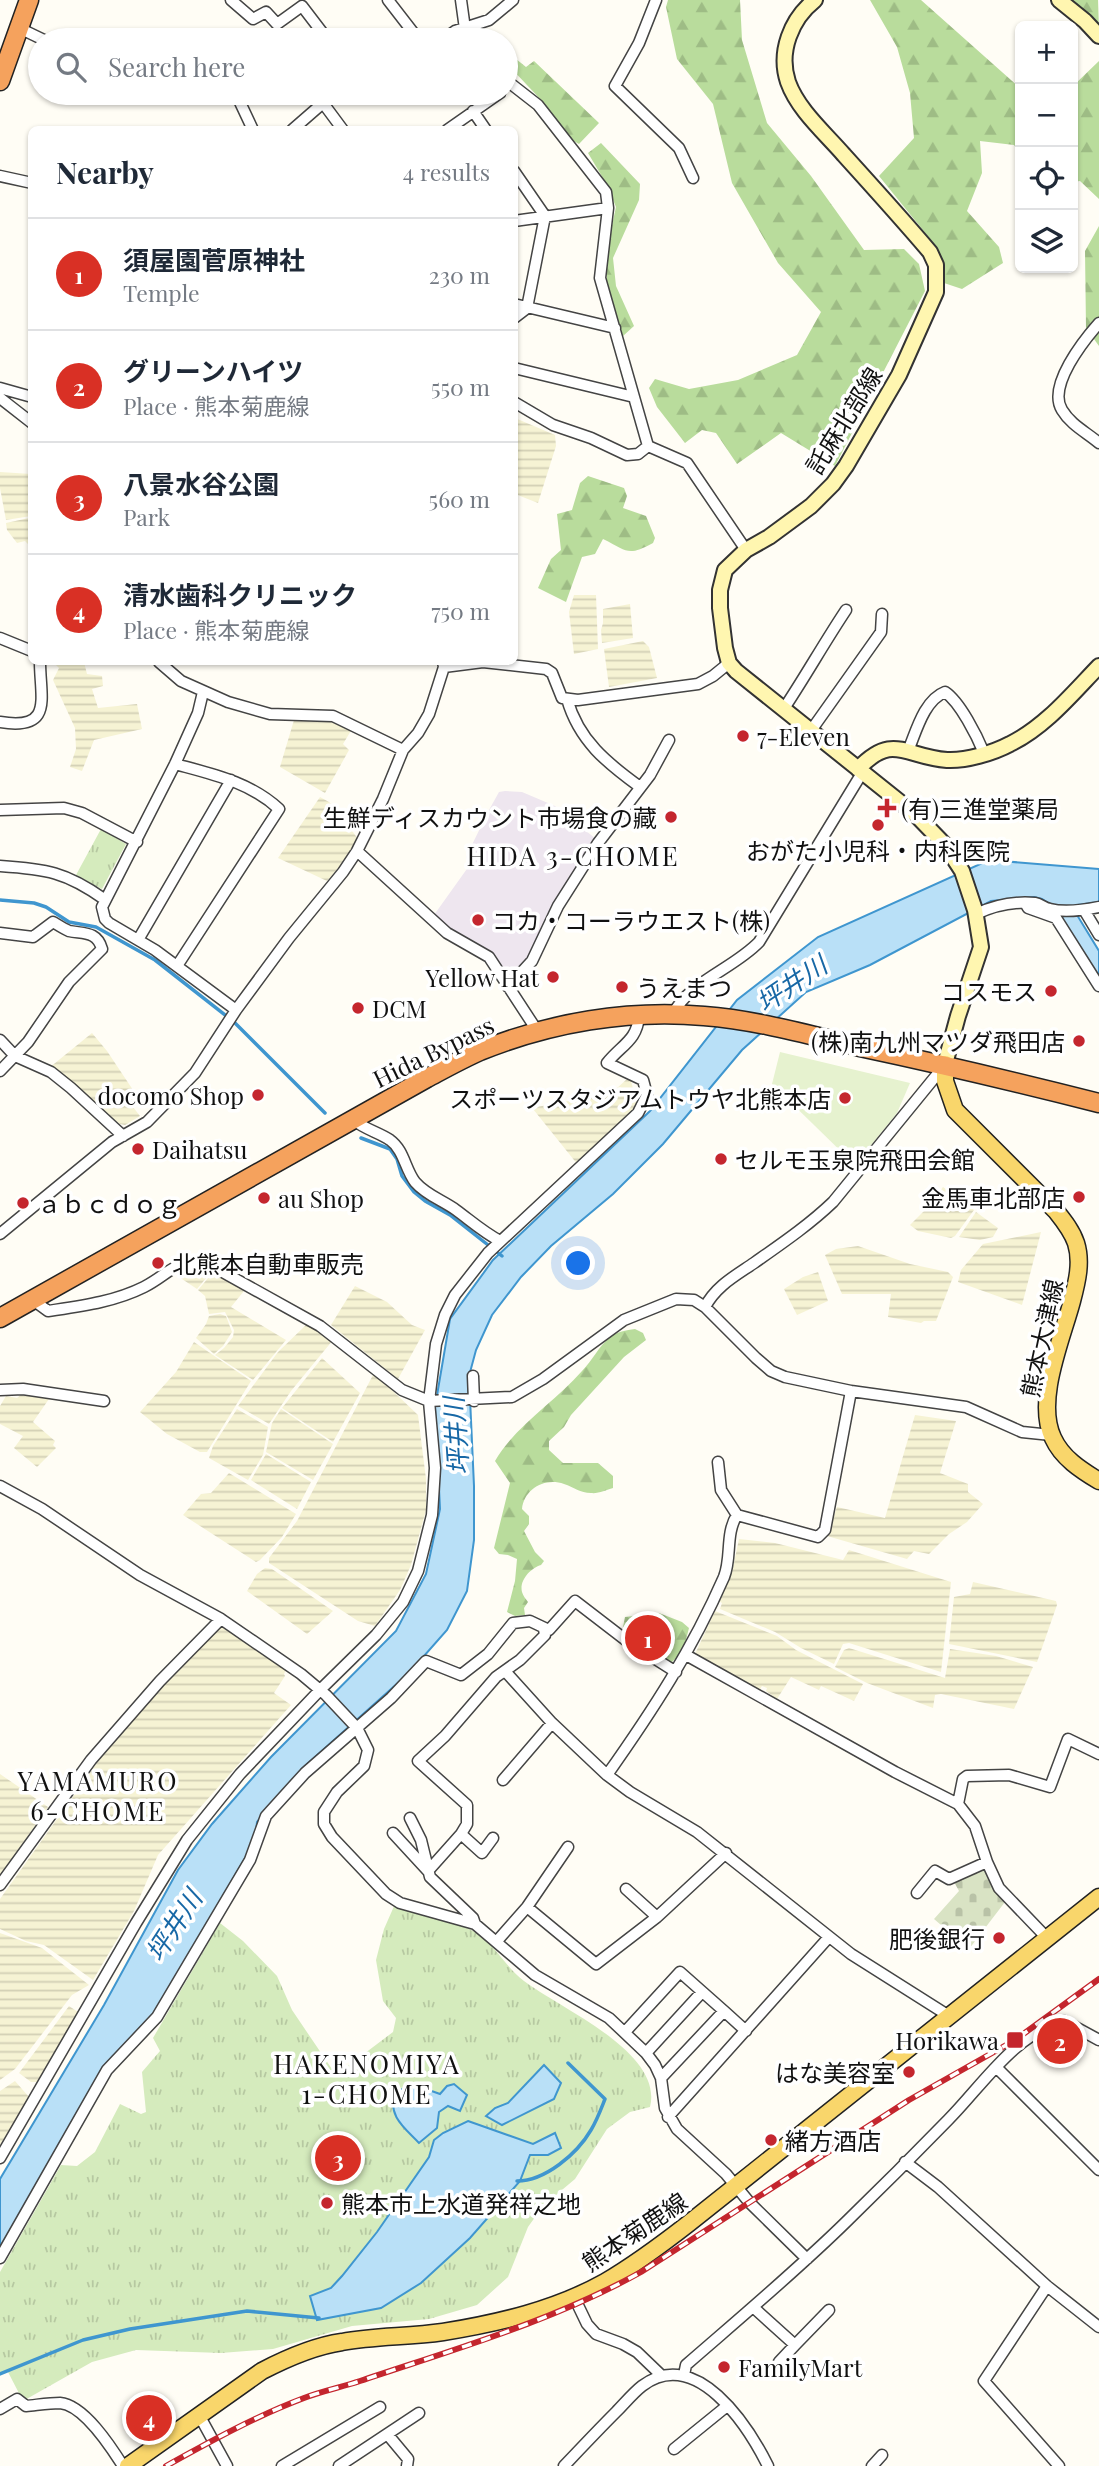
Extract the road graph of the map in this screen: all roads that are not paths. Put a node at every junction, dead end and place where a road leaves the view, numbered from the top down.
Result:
1 (29, 0) edge
2 (230, 0) edge
3 (387, 0) edge
4 (461, 0) edge
5 (513, 0) edge
6 (656, 0) edge
7 (815, 0) edge
8 (1059, 0) edge
9 (19, 28) junction
10 (319, 28) edge
11 (409, 28) edge
12 (465, 28) edge
13 (468, 28) edge
14 (28, 32) edge
15 (1099, 36) edge
16 (0, 81) edge
17 (518, 91) edge
18 (241, 105) edge
19 (321, 105) edge
20 (324, 105) edge
21 (482, 105) edge
22 (473, 111) junction
23 (251, 126) edge
24 (297, 126) edge
25 (340, 126) edge
26 (452, 126) edge
27 (483, 126) edge
28 (0, 176) edge
29 (518, 177) edge
30 (693, 178) dead end
31 (28, 182) edge
32 (608, 208) junction
33 (545, 216) junction
34 (518, 220) edge
35 (518, 305) edge
36 (527, 308) junction
37 (518, 315) edge
38 (1099, 323) edge
39 (615, 328) junction
40 (518, 369) edge
41 (0, 388) edge
42 (28, 396) edge
43 (634, 397) junction
44 (0, 398) edge
45 (518, 404) edge
46 (28, 420) edge
47 (1099, 443) edge
48 (648, 446) junction
49 (746, 550) junction
50 (846, 610) dead end
51 (882, 614) dead end
52 (0, 638) edge
53 (28, 649) edge
54 (729, 663) junction
55 (40, 665) edge
56 (162, 665) edge
57 (444, 665) edge
58 (510, 665) edge
59 (1099, 666) edge
60 (203, 692) junction
61 (567, 699) junction
62 (783, 710) junction
63 (0, 722) edge
64 (810, 732) junction
65 (669, 740) dead end
66 (402, 750) junction
67 (908, 751) junction
68 (984, 753) junction
69 (174, 764) junction
70 (860, 771) junction
71 (231, 779) junction
72 (640, 787) junction
73 (0, 810) edge
74 (136, 842) junction
75 (357, 851) junction
76 (0, 866) edge
77 (104, 899) junction
78 (1025, 903) junction
79 (1099, 907) edge
80 (1081, 910) junction
81 (975, 912) junction
82 (103, 931) junction
83 (0, 933) edge
84 (1099, 935) edge
85 (138, 940) junction
86 (177, 966) junction
87 (1099, 986) edge
88 (508, 987) junction
89 (236, 1010) junction
90 (673, 1014) junction
91 (639, 1016) junction
92 (538, 1032) junction
93 (0, 1040) edge
94 (15, 1056) junction
95 (945, 1065) junction
96 (0, 1072) edge
97 (1099, 1102) edge
98 (352, 1119) junction
99 (123, 1136) junction
100 (0, 1234) edge
101 (500, 1241) junction
102 (33, 1300) junction
103 (705, 1307) junction
104 (0, 1318) edge
105 (473, 1376) dead end
106 (0, 1390) edge
107 (851, 1391) junction
108 (471, 1400) junction
109 (104, 1401) dead end
110 (433, 1402) junction
111 (1051, 1435) junction
112 (718, 1462) dead end
113 (1099, 1482) edge
114 (0, 1486) edge
115 (737, 1515) junction
116 (221, 1619) junction
117 (544, 1629) junction
118 (686, 1656) junction
119 (505, 1671) junction
120 (676, 1672) junction
121 (323, 1693) junction
122 (552, 1723) junction
123 (354, 1724) junction
124 (1099, 1755) edge
125 (607, 1775) junction
126 (503, 1780) dead end
127 (958, 1804) junction
128 (410, 1818) dead end
129 (393, 1833) dead end
130 (461, 1835) junction
131 (493, 1838) dead end
132 (568, 1847) dead end
133 (726, 1853) junction
134 (987, 1862) junction
135 (428, 1871) junction
136 (0, 1885) edge
137 (626, 1889) dead end
138 (917, 1893) dead end
139 (1099, 1896) edge
140 (527, 1907) junction
141 (657, 1917) junction
142 (475, 1924) junction
143 (829, 1937) junction
144 (1046, 1938) junction
145 (497, 1941) junction
146 (702, 1992) junction
147 (724, 2011) junction
148 (949, 2016) junction
149 (746, 2031) junction
150 (625, 2032) junction
151 (1099, 2040) edge
152 (646, 2053) junction
153 (997, 2068) junction
154 (661, 2078) junction
155 (668, 2117) junction
156 (0, 2158) edge
157 (905, 2162) junction
158 (1099, 2170) edge
159 (736, 2186) junction
160 (0, 2258) edge
161 (807, 2259) junction
162 (1047, 2286) junction
163 (574, 2297) junction
164 (753, 2307) junction
165 (829, 2311) dead end
166 (1099, 2327) edge
167 (795, 2345) junction
168 (779, 2362) dead end
169 (684, 2375) junction
170 (662, 2376) junction
171 (727, 2406) junction
172 (380, 2407) dead end
173 (0, 2409) edge
174 (419, 2413) dead end
175 (199, 2415) junction
176 (388, 2435) junction
177 (674, 2449) dead end
178 (882, 2455) dead end
179 (125, 2466) edge
180 (227, 2466) edge
181 (282, 2466) edge
182 (339, 2466) edge
183 (407, 2466) edge
184 (564, 2466) edge
185 (768, 2466) edge
186 (873, 2466) edge
187 (1059, 2466) edge

1 - 9 highway
2 - 10 street
3 - 11 street
4 - 12 street
5 - 13 street
6 - 30 street
7 - 49 main road, 託麻北部線
8 - 15 main road
9 - 14 street
9 - 16 highway
17 - 32 street
18 - 23 street
19 - 24 street
20 - 25 street
21 - 22 street
22 - 26 street
22 - 27 street
28 - 31 street
29 - 33 street
32 - 33 street
32 - 39 street
33 - 34 street
33 - 36 street
35 - 36 street
36 - 37 street
36 - 39 street
38 - 47 street
39 - 43 street
40 - 43 street
41 - 42 street
43 - 48 street
44 - 46 street
45 - 48 street
48 - 49 street
49 - 54 main road, 託麻北部線
50 - 62 street
51 - 64 street
52 - 53 street
54 - 61 street
54 - 62 main road
55 - 63 street
56 - 60 street
57 - 66 street
58 - 61 street
59 - 68 main road
60 - 66 street
60 - 69 street
61 - 72 street
62 - 64 main road
64 - 70 main road
65 - 72 street
66 - 75 street
67 - 68 main road
67 - 68 street
67 - 70 main road
69 - 71 street
69 - 74 street
70 - 81 main road
70 - 90 street
71 - 85 street
71 - 86 street
72 - 88 street
73 - 74 street
74 - 77 street
75 - 88 street
75 - 89 street
76 - 77 street
77 - 82 street
78 - 80 street
78 - 81 street
78 - 87 street
79 - 80 street
80 - 84 street
81 - 95 main road
82 - 83 street
82 - 85 street
82 - 94 street
85 - 86 street
86 - 89 street
88 - 92 street
89 - 99 street
90 - 91 highway, Hida Bypass
90 - 95 highway, Hida Bypass
91 - 92 highway, Hida Bypass
91 - 101 street
92 - 98 highway, Hida Bypass
93 - 94 street
94 - 96 street
94 - 99 street
95 - 97 highway, Hida Bypass
95 - 103 street
95 - 111 main road, 熊本大津線
98 - 101 street
98 - 102 highway, Hida Bypass
99 - 100 street
101 - 110 street
102 - 104 highway, Hida Bypass
102 - 110 street
103 - 107 street
103 - 108 street
105 - 108 street
106 - 109 street
107 - 111 street
107 - 115 street
108 - 110 street
110 - 121 street
111 - 113 main road, 熊本大津線
112 - 115 street
114 - 116 street
115 - 118 street
116 - 121 street
116 - 136 street
117 - 119 street
117 - 120 street
117 - 123 street
118 - 120 street
118 - 127 street
119 - 122 street
119 - 130 street
120 - 125 street
121 - 123 street
121 - 156 street
122 - 125 street
122 - 126 street
123 - 142 street
123 - 160 street
124 - 127 street
125 - 133 street
127 - 134 street
128 - 135 street
129 - 135 street
130 - 131 street
130 - 135 street
132 - 140 street
133 - 141 street
133 - 143 street
134 - 138 street
134 - 144 street
135 - 142 street
137 - 141 street
139 - 144 main road, 熊本菊鹿線
140 - 141 street
140 - 145 street
142 - 145 street
143 - 148 street
143 - 149 street
144 - 148 main road, 熊本菊鹿線
145 - 150 street
146 - 147 street
146 - 150 street
146 - 152 street
147 - 149 street
147 - 154 street
148 - 159 main road, 熊本菊鹿線
149 - 155 street
150 - 152 street
151 - 153 street
152 - 154 street
153 - 157 street
153 - 158 street
154 - 155 street
155 - 159 street
157 - 161 street
157 - 162 street
159 - 161 street
159 - 163 main road, 熊本菊鹿線
161 - 164 street
162 - 166 street
162 - 187 street
163 - 170 street
163 - 175 main road, 熊本菊鹿線
164 - 167 street
164 - 169 street
165 - 167 street
167 - 168 street
169 - 170 street
169 - 171 street
170 - 184 street
171 - 177 street
171 - 185 street
172 - 181 street
173 - 179 street
174 - 176 street
175 - 179 main road, 熊本菊鹿線
175 - 180 street
176 - 182 street
176 - 183 street
178 - 186 street

